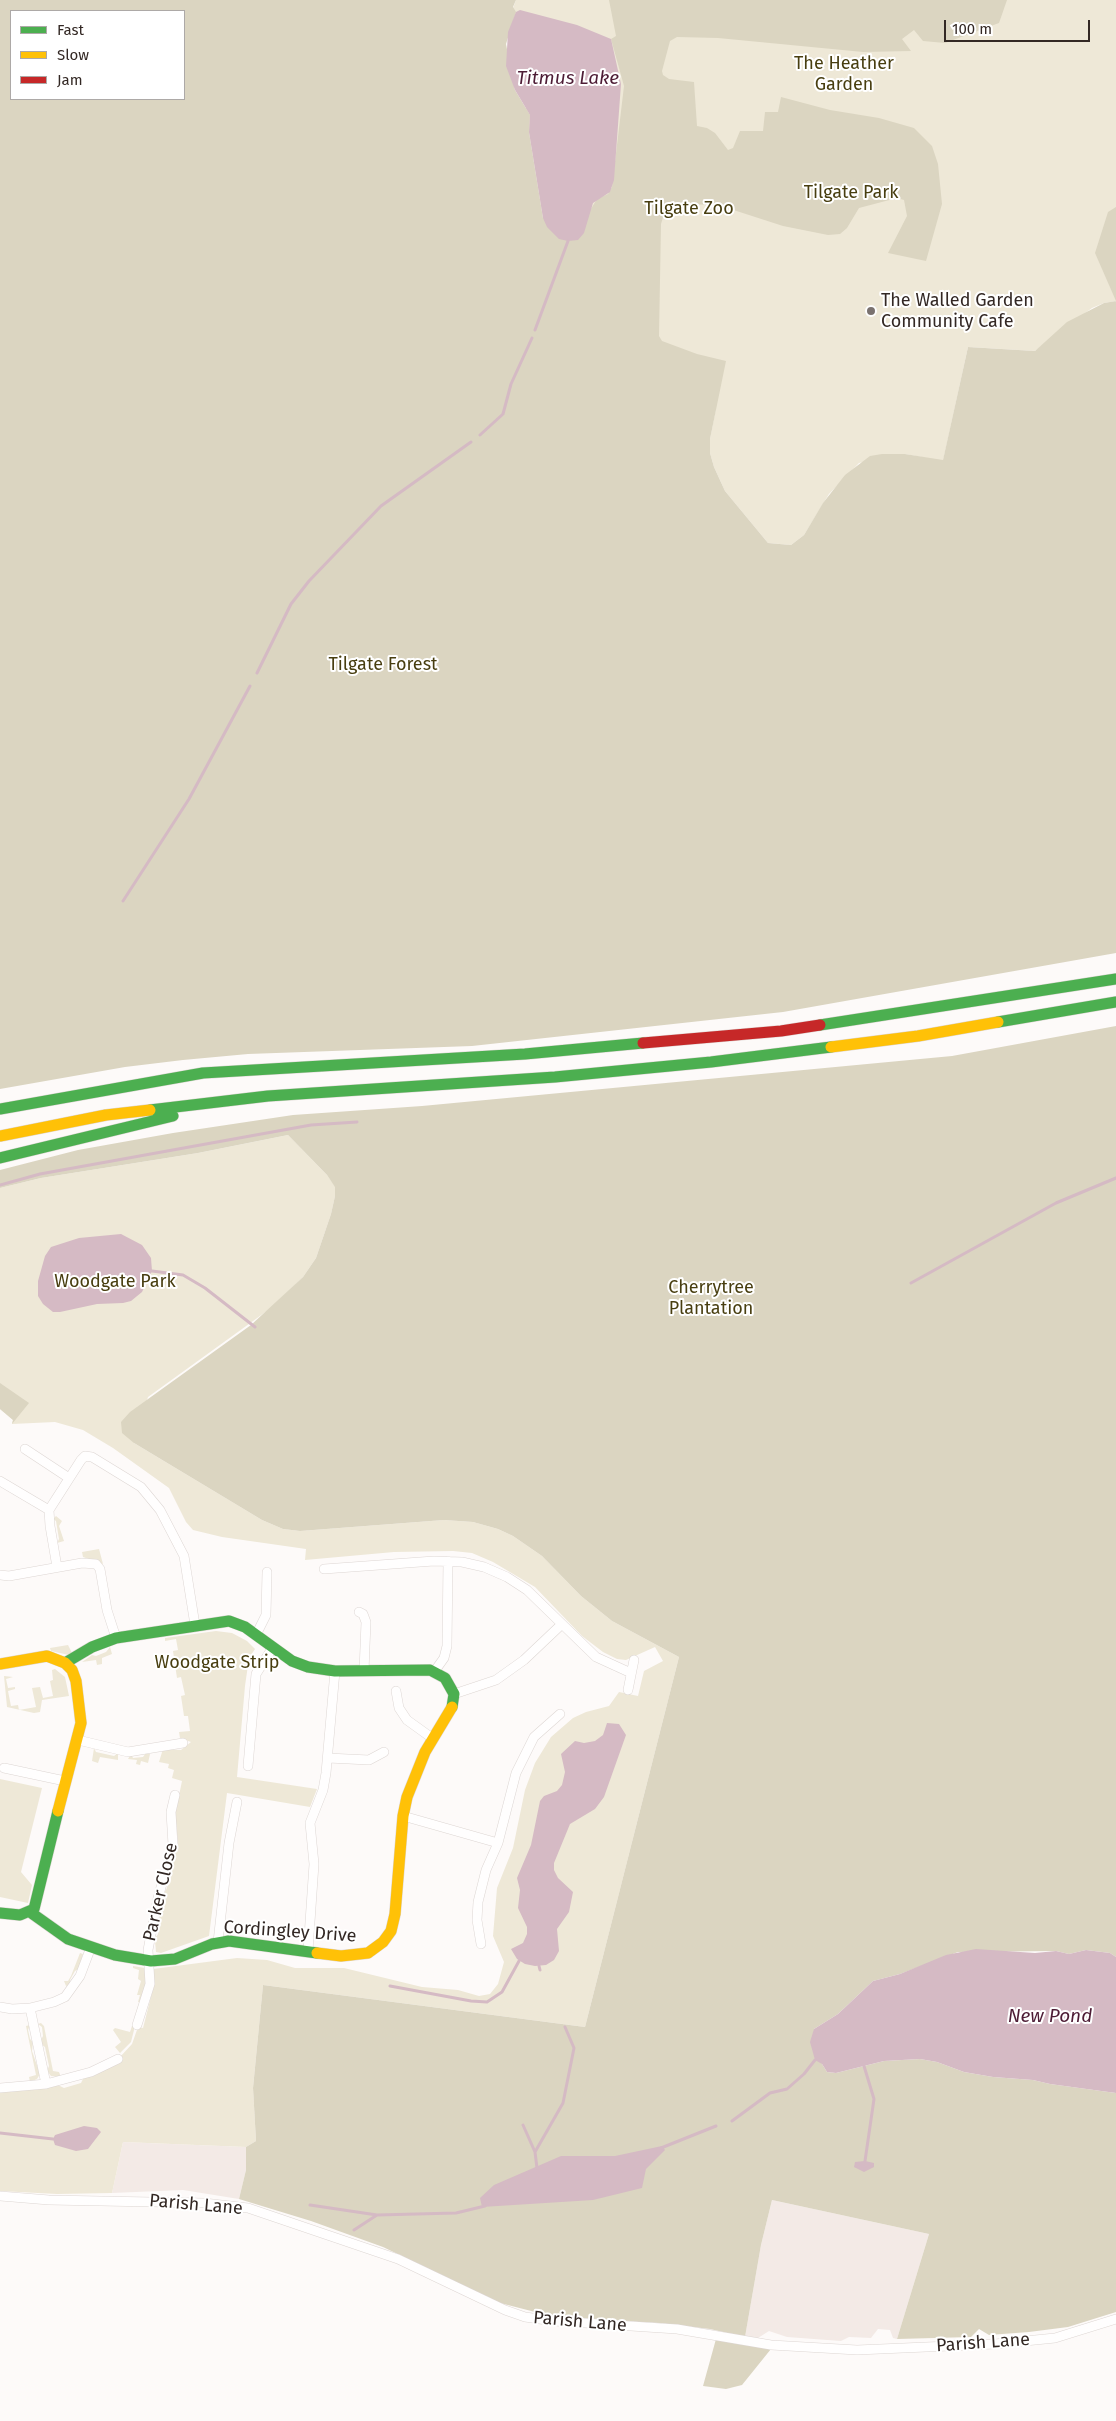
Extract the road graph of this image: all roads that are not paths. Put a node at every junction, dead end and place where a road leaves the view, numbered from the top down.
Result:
1 (1116, 979) edge
2 (1116, 1002) edge
3 (186, 1074) junction
4 (268, 1096) junction
5 (0, 1098) edge
6 (0, 1109) edge
7 (0, 1136) edge
8 (0, 1158) edge
9 (25, 1450) dead end
10 (69, 1478) junction
11 (0, 1481) edge
12 (49, 1510) junction
13 (448, 1561) junction
14 (57, 1567) junction
15 (324, 1569) dead end
16 (267, 1572) dead end
17 (0, 1575) edge
18 (359, 1612) dead end
19 (562, 1624) junction
20 (195, 1625) junction
21 (256, 1635) junction
22 (116, 1638) junction
23 (273, 1647) junction
24 (634, 1660) dead end
25 (65, 1663) junction
26 (0, 1664) edge
27 (335, 1671) junction
28 (364, 1671) junction
29 (434, 1672) junction
30 (631, 1673) junction
31 (628, 1690) dead end
32 (396, 1691) dead end
33 (454, 1694) junction
34 (560, 1714) dead end
35 (432, 1738) junction
36 (78, 1740) junction
37 (183, 1743) dead end
38 (384, 1752) dead end
39 (328, 1758) junction
40 (248, 1766) dead end
41 (4, 1768) dead end
42 (65, 1781) junction
43 (175, 1795) dead end
44 (237, 1802) dead end
45 (403, 1813) junction
46 (498, 1843) junction
47 (30, 1912) junction
48 (0, 1913) edge
49 (218, 1942) junction
50 (481, 1944) dead end
51 (91, 1948) junction
52 (308, 1951) junction
53 (148, 1960) junction
54 (0, 2007) edge
55 (30, 2008) junction
56 (137, 2025) dead end
57 (118, 2059) dead end
58 (46, 2084) junction
59 (0, 2088) edge
60 (0, 2196) edge
61 (1116, 2319) edge

1 - 3 main road
2 - 4 main road
3 - 5 main road
3 - 6 main road
4 - 7 main road
4 - 8 main road
9 - 10 street
10 - 12 street
10 - 20 street
11 - 12 street
12 - 14 street
13 - 15 street
13 - 19 street
13 - 29 street
14 - 17 street
14 - 22 street
16 - 21 street
18 - 28 street
19 - 30 street
19 - 33 street
20 - 21 main road
20 - 22 main road
21 - 23 main road
22 - 25 main road
23 - 27 main road
23 - 40 street
24 - 30 street
25 - 26 main road
25 - 36 main road
27 - 28 main road
27 - 39 street
28 - 29 main road
29 - 33 main road
30 - 31 street
32 - 35 street
33 - 35 main road, Cordingley Drive
34 - 46 street
35 - 45 main road, Cordingley Drive
36 - 37 street
36 - 42 main road
38 - 39 street
39 - 52 street
41 - 42 street
42 - 47 main road
43 - 53 street, Parker Close
44 - 49 street
45 - 46 street
45 - 52 main road, Cordingley Drive
46 - 50 street
47 - 48 main road
47 - 51 main road, Cordingley Drive
49 - 52 main road, Cordingley Drive
49 - 53 main road, Cordingley Drive
51 - 53 main road, Cordingley Drive
51 - 55 street
53 - 56 street
54 - 55 street
55 - 58 street
57 - 58 street
58 - 59 street
60 - 61 street, Parish Lane

